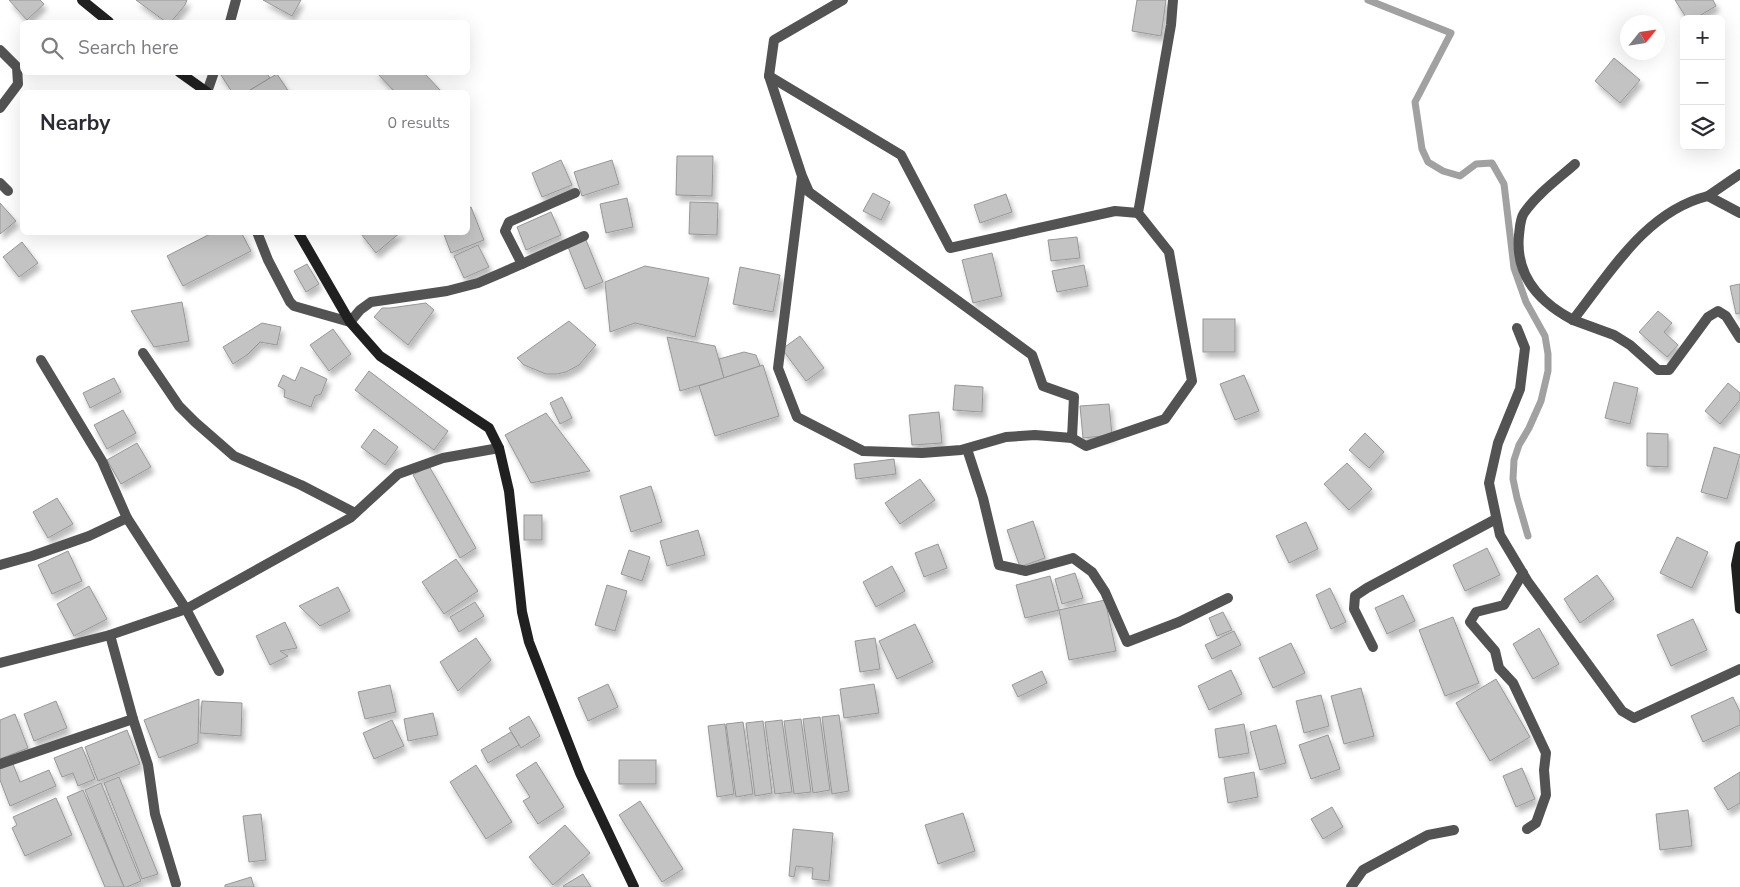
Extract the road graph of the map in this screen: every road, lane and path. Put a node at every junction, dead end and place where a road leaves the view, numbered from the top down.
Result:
1 (82, 0) edge
2 (236, 0) edge
3 (844, 0) edge
4 (1173, 0) edge
5 (107, 20) edge
6 (231, 20) edge
7 (0, 50) edge
8 (182, 75) edge
9 (213, 75) edge
10 (769, 76) junction
11 (204, 90) edge
12 (208, 90) edge
13 (0, 108) edge
14 (1575, 164) dead end
15 (1740, 174) edge
16 (802, 176) junction
17 (0, 183) edge
18 (8, 191) dead end
19 (576, 193) dead end
20 (1708, 196) junction
21 (1138, 213) junction
22 (1740, 213) edge
23 (258, 235) edge
24 (300, 235) edge
25 (584, 236) dead end
26 (522, 264) junction
27 (1573, 320) junction
28 (350, 322) junction
29 (1517, 328) dead end
30 (1740, 338) edge
31 (143, 353) dead end
32 (41, 360) dead end
33 (1072, 438) junction
34 (499, 448) junction
35 (967, 449) junction
36 (355, 512) junction
37 (126, 518) junction
38 (1496, 519) junction
39 (1740, 546) edge
40 (0, 565) edge
41 (1523, 573) junction
42 (1228, 598) dead end
43 (186, 609) junction
44 (1740, 609) edge
45 (110, 636) junction
46 (1373, 647) dead end
47 (0, 663) edge
48 (1740, 669) edge
49 (219, 671) dead end
50 (133, 719) junction
51 (0, 764) edge
52 (1527, 829) dead end
53 (1454, 830) dead end
54 (176, 884) dead end
55 (634, 887) edge
56 (1351, 887) edge

1 - 5 street
2 - 6 street
3 - 10 street
4 - 21 street
7 - 13 street
8 - 11 street
9 - 12 street
10 - 16 street
10 - 21 street
14 - 27 street
15 - 20 street
16 - 33 street
16 - 35 street
17 - 18 street
19 - 26 street
20 - 22 street
20 - 27 street
21 - 33 street
23 - 28 street
24 - 28 street
25 - 26 street
26 - 28 street
27 - 30 street
28 - 34 street
29 - 38 street
31 - 36 street
32 - 37 street
33 - 35 street
34 - 36 street
34 - 55 street
35 - 42 street
36 - 43 street
37 - 40 street
37 - 43 street
38 - 41 street
38 - 46 street
39 - 44 street
41 - 48 street
41 - 52 street
43 - 45 street
43 - 49 street
45 - 47 street
45 - 50 street
50 - 51 street
50 - 54 street
53 - 56 street

